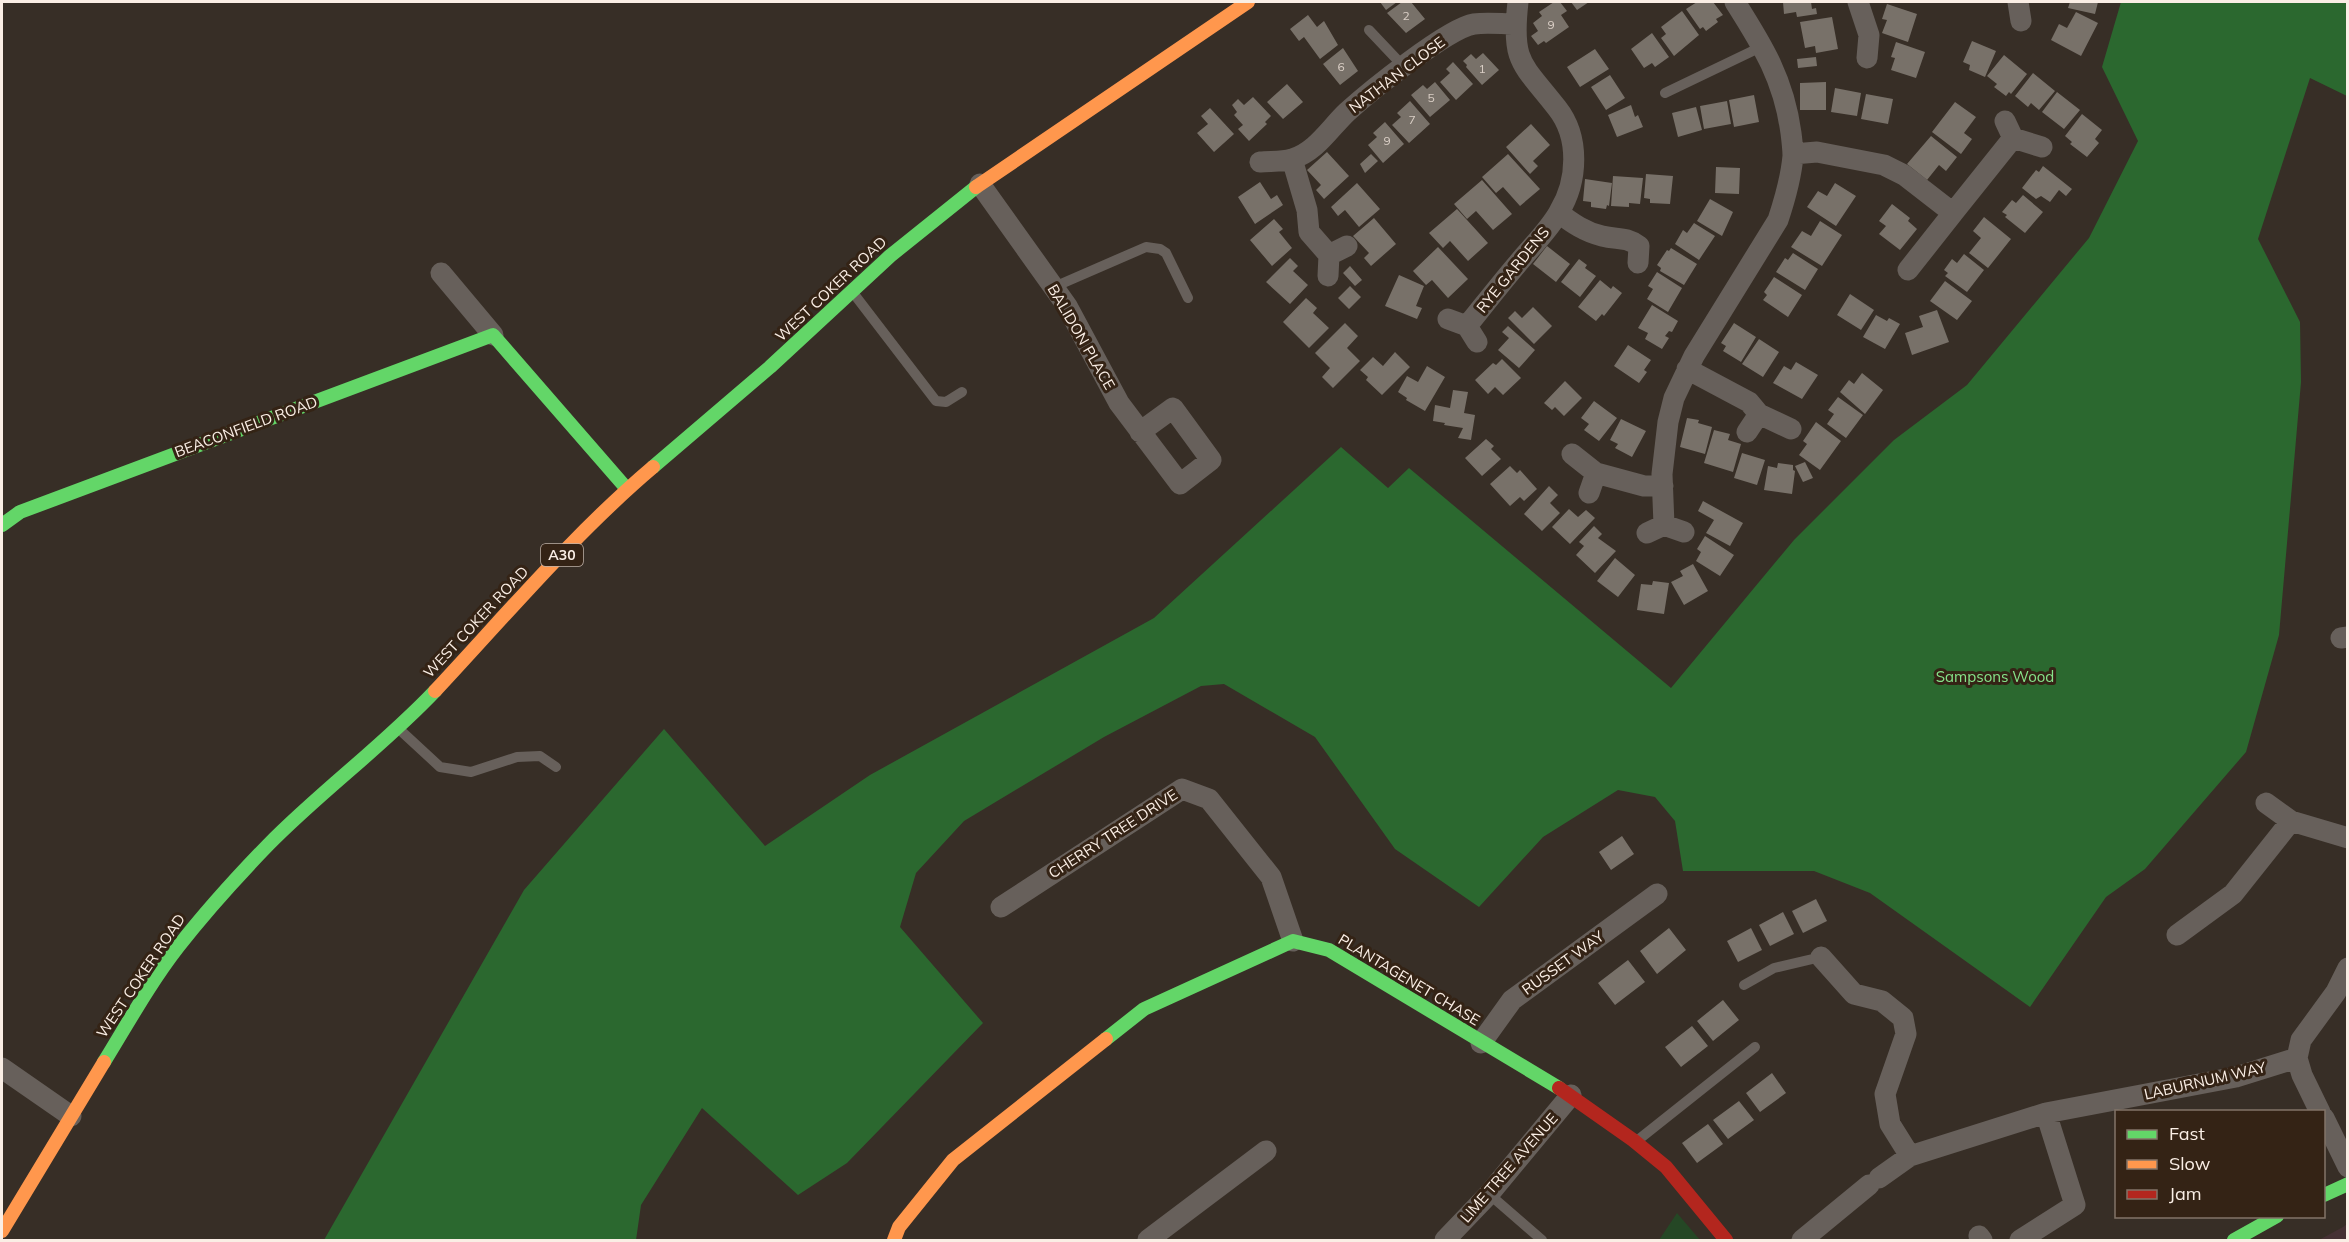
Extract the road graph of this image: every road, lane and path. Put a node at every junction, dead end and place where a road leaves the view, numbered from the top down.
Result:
1 (1248, 2) edge
2 (1518, 2) edge
3 (1735, 2) edge
4 (1858, 2) edge
5 (1515, 24) junction
6 (1368, 30) dead end
7 (1763, 46) junction
8 (1867, 58) dead end
9 (1404, 68) junction
10 (1665, 93) dead end
11 (2042, 147) dead end
12 (1793, 154) junction
13 (1292, 159) junction
14 (1260, 162) dead end
15 (980, 184) junction
16 (1559, 213) junction
17 (1953, 213) junction
18 (1644, 248) dead end
19 (1908, 270) dead end
20 (441, 273) dead end
21 (1328, 276) dead end
22 (1054, 287) junction
23 (852, 291) junction
24 (1188, 298) dead end
25 (1464, 329) dead end
26 (493, 335) junction
27 (1687, 369) junction
28 (962, 392) dead end
29 (1760, 414) junction
30 (1791, 429) dead end
31 (1140, 432) dead end
32 (1747, 432) dead end
33 (1572, 454) dead end
34 (1663, 486) junction
35 (627, 489) junction
36 (2, 525) edge
37 (1684, 532) dead end
38 (398, 728) junction
39 (556, 767) dead end
40 (2266, 803) dead end
41 (2291, 821) junction
42 (2348, 838) edge
43 (1658, 894) dead end
44 (1001, 907) dead end
45 (2177, 935) dead end
46 (1293, 941) junction
47 (1821, 957) joint
48 (2348, 968) edge
49 (1744, 985) dead end
50 (1481, 1043) junction
51 (1755, 1047) dead end
52 (2297, 1058) junction
53 (2, 1068) edge
54 (1571, 1095) junction
55 (2319, 1110) edge
56 (2046, 1113) junction
57 (71, 1116) junction
58 (2325, 1120) edge
59 (1635, 1142) junction
60 (1266, 1151) dead end
61 (1910, 1156) junction
62 (2348, 1167) edge
63 (2348, 1184) edge
64 (1489, 1194) junction
65 (2325, 1195) edge
66 (2273, 1218) edge
67 (2, 1231) edge
68 (894, 1240) edge
69 (1148, 1240) edge
70 (1445, 1240) edge
71 (1542, 1240) edge
72 (1726, 1240) edge
73 (1802, 1240) edge
74 (2019, 1240) edge
75 (2234, 1240) edge

1 - 15 main road, WEST COKER ROAD / A30
2 - 5 street, RYE GARDENS
3 - 7 street
4 - 8 street
5 - 9 street, NATHAN CLOSE
5 - 16 street, RYE GARDENS
6 - 9 lane
7 - 10 lane
7 - 12 street
9 - 13 street, NATHAN CLOSE
11 - 17 street
12 - 17 street
12 - 27 street
13 - 14 street, NATHAN CLOSE
13 - 21 street
15 - 22 street, BALIDON PLACE
15 - 23 main road, WEST COKER ROAD / A30
16 - 18 street, RYE GARDENS
16 - 25 street, RYE GARDENS
17 - 19 street
20 - 26 street
22 - 24 lane
22 - 31 street, BALIDON PLACE
23 - 28 lane
23 - 35 main road, WEST COKER ROAD / A30
26 - 35 main road
26 - 36 main road, BEACONFIELD ROAD
27 - 29 street
27 - 34 street
29 - 30 street
29 - 32 street
33 - 34 street
34 - 37 street
35 - 38 main road, WEST COKER ROAD / A30
38 - 39 lane
38 - 57 main road, WEST COKER ROAD / A30
40 - 41 street
41 - 42 street
41 - 45 street
43 - 50 street, RUSSET WAY
44 - 46 street, CHERRY TREE DRIVE
46 - 50 main road, PLANTAGENET CHASE
46 - 68 main road
47 - 49 lane
47 - 61 street
48 - 52 street
50 - 54 main road, PLANTAGENET CHASE
51 - 59 lane
52 - 55 street
52 - 56 street, LABURNUM WAY
53 - 57 street
54 - 59 main road, PLANTAGENET CHASE
54 - 64 street, LIME TREE AVENUE
56 - 61 street, LABURNUM WAY
56 - 74 street
57 - 67 main road, WEST COKER ROAD / A30
58 - 62 street
59 - 72 main road, PLANTAGENET CHASE
60 - 69 street
61 - 73 street, LABURNUM WAY
63 - 65 main road
64 - 70 street, LIME TREE AVENUE
64 - 71 lane
66 - 75 main road

